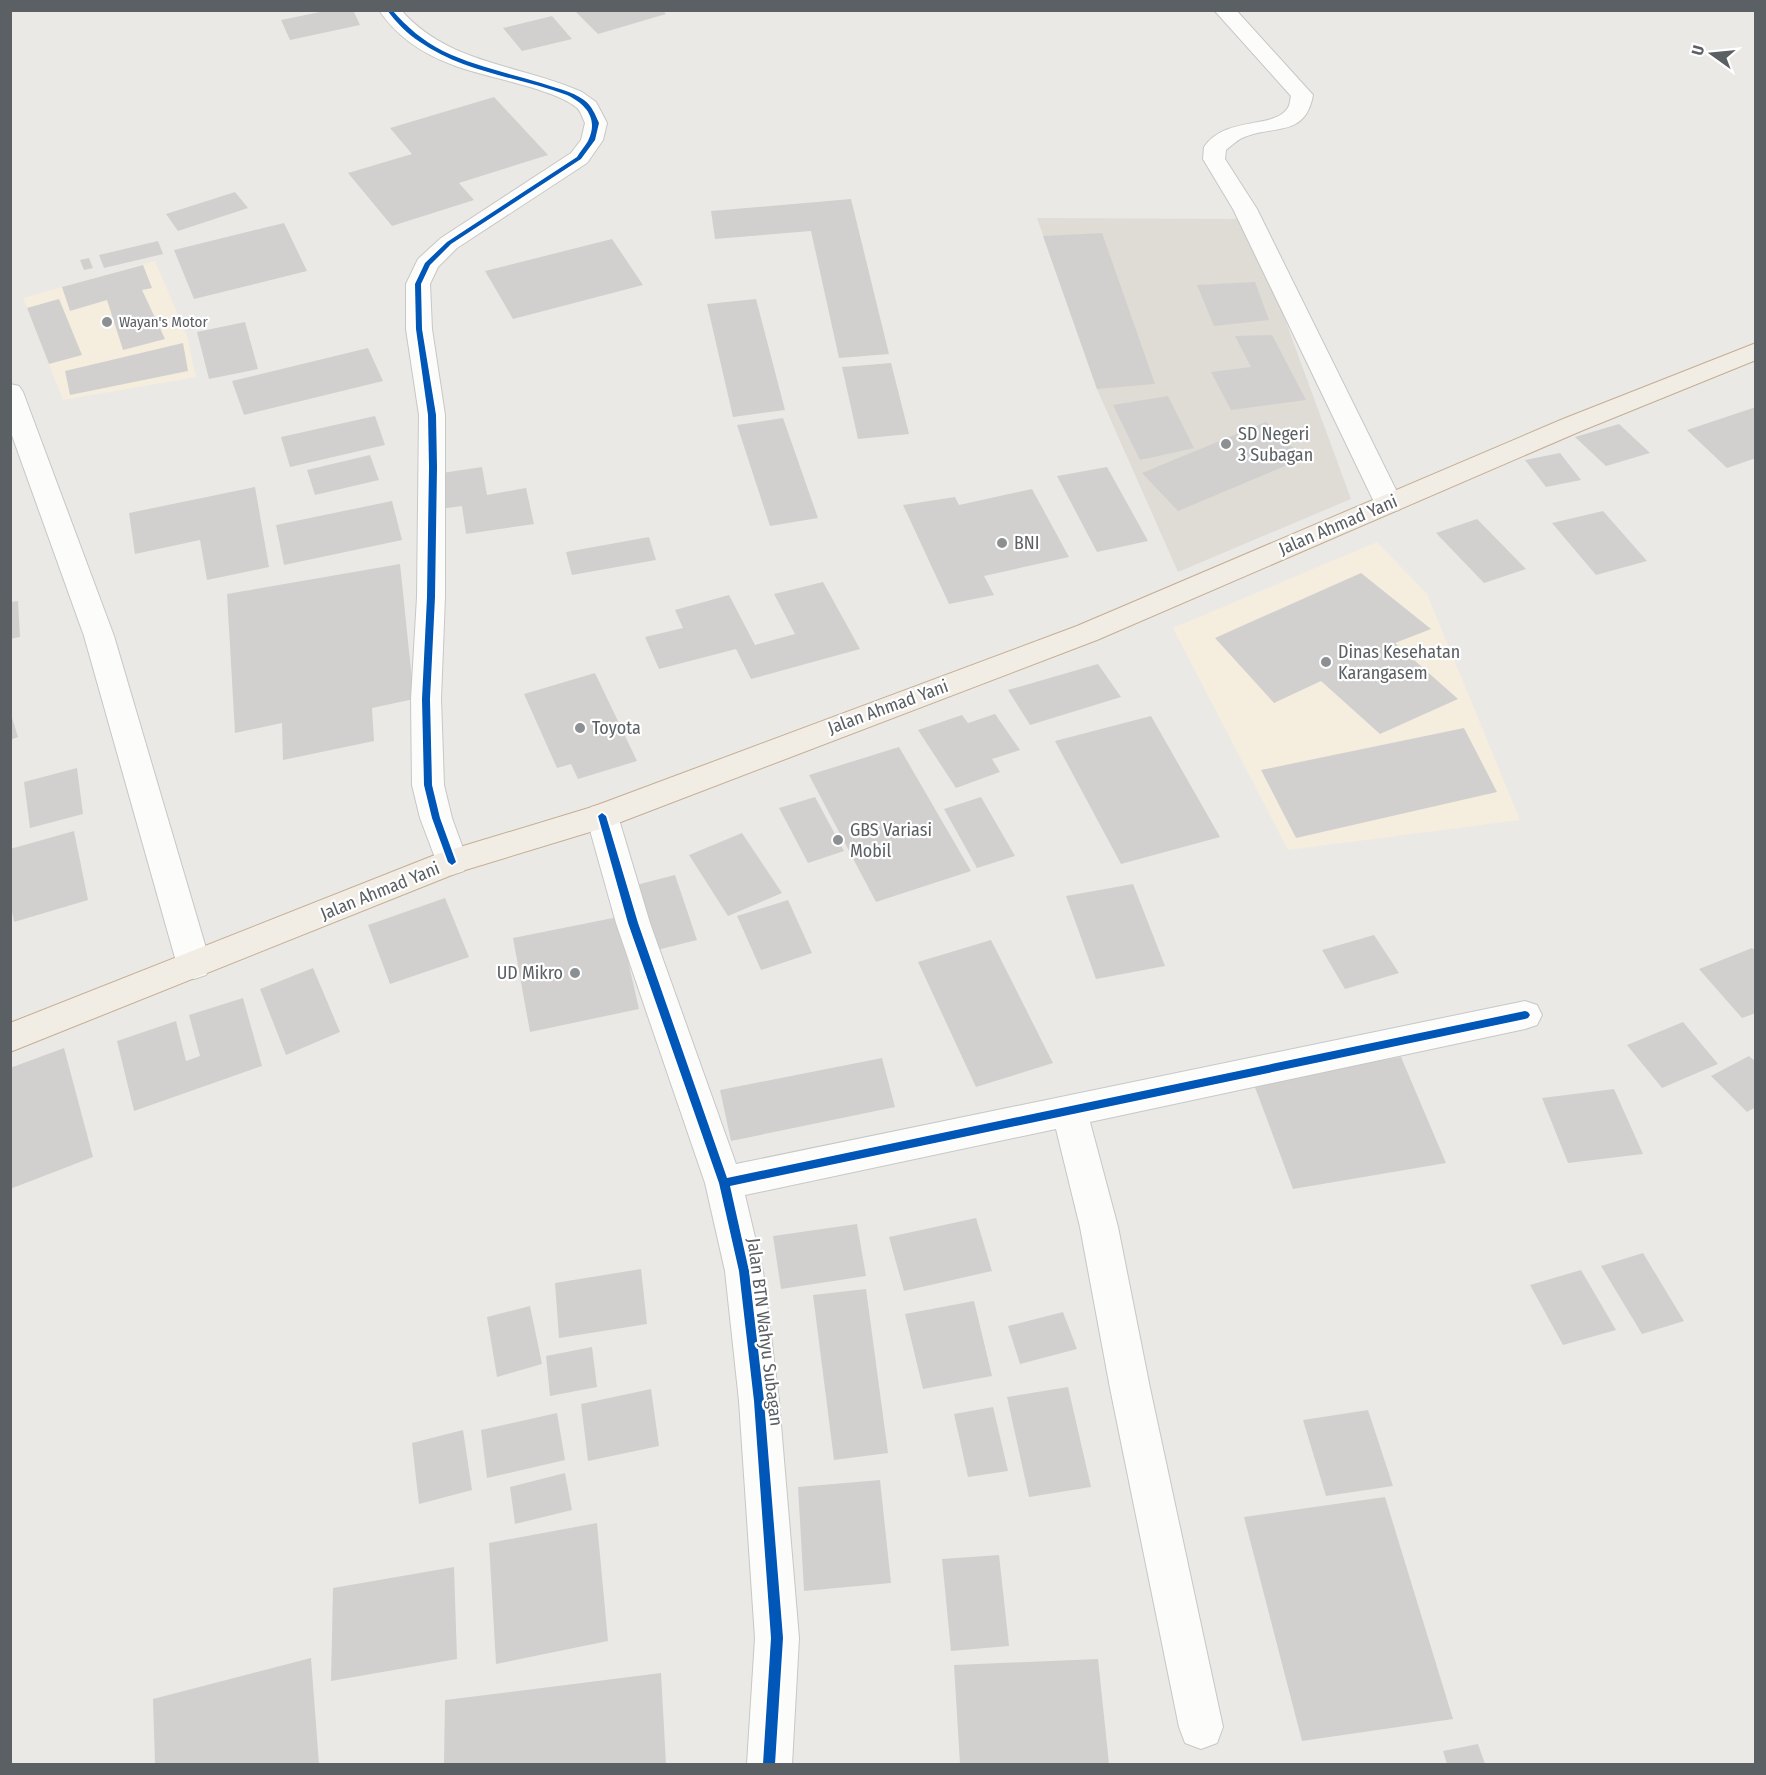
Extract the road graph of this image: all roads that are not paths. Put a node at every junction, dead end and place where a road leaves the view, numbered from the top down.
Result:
1 (389, 10) edge
2 (1224, 10) edge
3 (1755, 351) edge
4 (10, 392) edge
5 (1389, 504) junction
6 (602, 816) junction
7 (452, 862) junction
8 (194, 965) junction
9 (1525, 1015) dead end
10 (10, 1038) edge
11 (1070, 1110) junction
12 (724, 1182) junction
13 (1201, 1727) dead end
14 (770, 1764) edge

1 - 7 street
2 - 5 street
3 - 5 highway, Jalan Ahmad Yani
4 - 8 street
5 - 6 highway, Jalan Ahmad Yani
6 - 7 highway, Jalan Ahmad Yani
6 - 12 street, Jalan BTN Wahyu Subagan
7 - 8 highway, Jalan Ahmad Yani
8 - 10 highway, Jalan Ahmad Yani
9 - 11 street
11 - 12 street
11 - 13 street
12 - 14 street, Jalan BTN Wahyu Subagan

